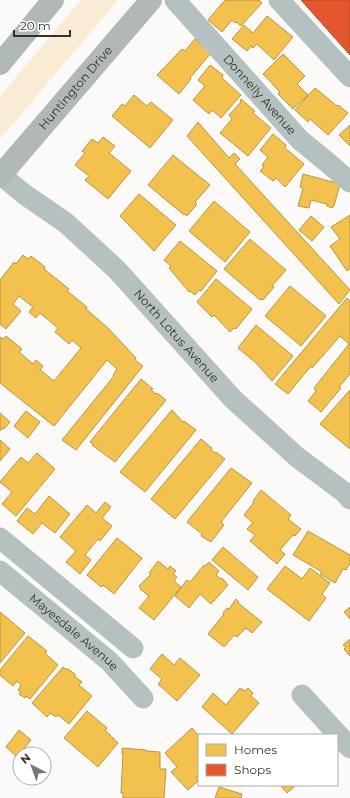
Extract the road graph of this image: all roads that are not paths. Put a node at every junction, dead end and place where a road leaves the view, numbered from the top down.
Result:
1 (53, 0) edge
2 (151, 0) edge
3 (175, 0) edge
4 (279, 0) edge
5 (0, 64) edge
6 (350, 77) edge
7 (0, 176) edge
8 (350, 182) edge
9 (350, 499) edge
10 (0, 538) edge
11 (0, 571) edge
12 (133, 648) dead end
13 (302, 695) dead end
14 (142, 698) dead end
15 (337, 734) edge
16 (338, 735) edge
17 (350, 748) edge

1 - 5 main road
2 - 7 main road, Huntington Drive
3 - 8 street, Donnelly Avenue
4 - 6 street
7 - 9 street, North Lotus Avenue
10 - 12 street
11 - 14 street, Mayesdale Avenue
13 - 15 street
16 - 17 street

